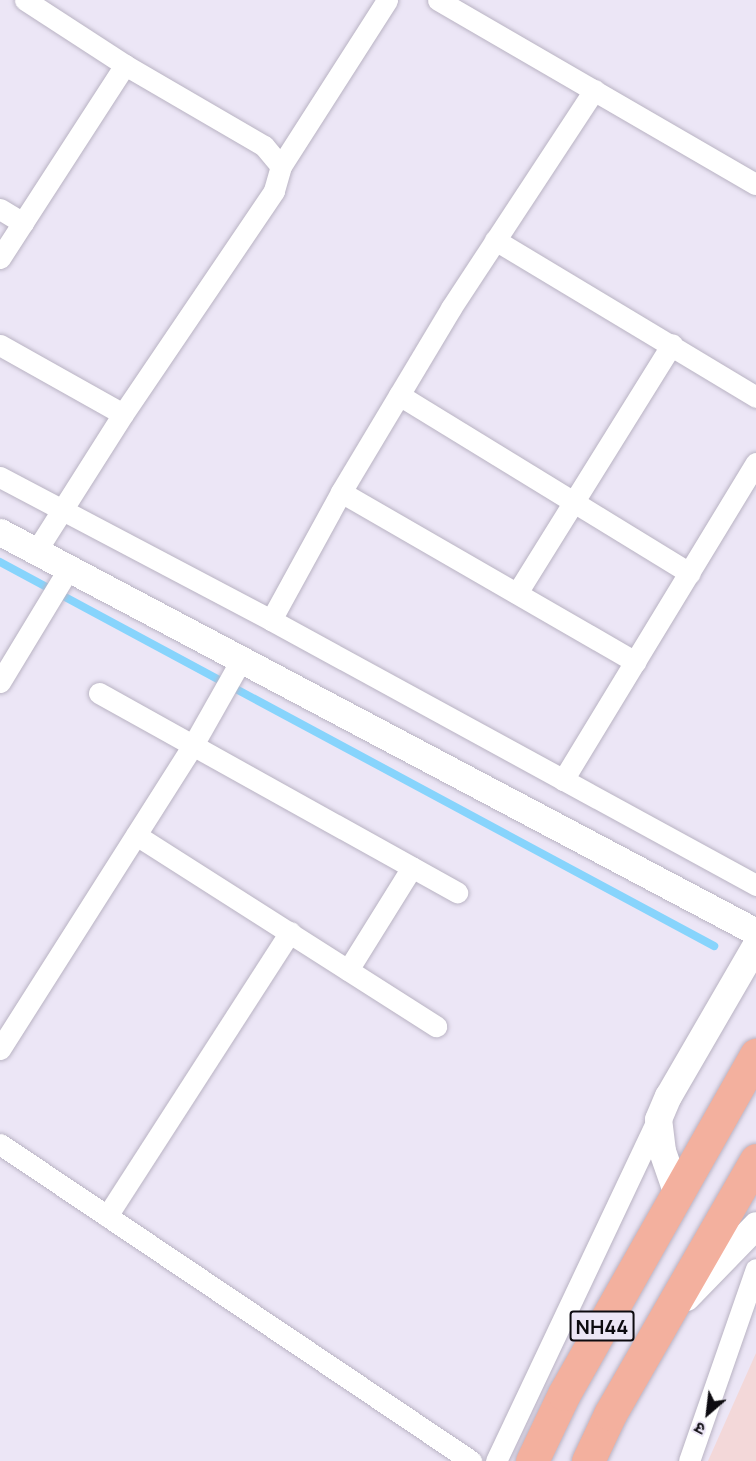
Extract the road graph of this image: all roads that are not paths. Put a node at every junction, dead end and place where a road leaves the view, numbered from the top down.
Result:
1 (25, 0) edge
2 (387, 0) edge
3 (438, 0) edge
4 (125, 65) junction
5 (594, 90) junction
6 (281, 166) junction
7 (756, 184) edge
8 (0, 209) edge
9 (23, 223) junction
10 (495, 240) junction
11 (0, 258) edge
12 (672, 344) junction
13 (0, 345) edge
14 (399, 395) junction
15 (756, 397) edge
16 (123, 414) junction
17 (756, 463) edge
18 (0, 477) edge
19 (341, 492) junction
20 (574, 501) junction
21 (62, 511) junction
22 (0, 532) edge
23 (36, 551) junction
24 (690, 573) junction
25 (59, 585) junction
26 (517, 593) junction
27 (271, 620) junction
28 (636, 662) junction
29 (236, 668) junction
30 (0, 682) edge
31 (99, 693) dead end
32 (193, 745) junction
33 (563, 780) junction
34 (136, 835) junction
35 (412, 867) junction
36 (756, 885) edge
37 (457, 892) dead end
38 (290, 932) junction
39 (756, 932) edge
40 (756, 944) edge
41 (348, 970) junction
42 (436, 1026) dead end
43 (0, 1049) edge
44 (756, 1054) edge
45 (658, 1119) junction
46 (0, 1143) edge
47 (756, 1160) edge
48 (676, 1194) junction
49 (107, 1216) junction
50 (756, 1225) edge
51 (756, 1269) edge
52 (665, 1318) junction
53 (471, 1461) edge
54 (496, 1461) edge
55 (532, 1461) edge
56 (588, 1461) edge
57 (689, 1461) edge

1 - 4 street
2 - 6 street
3 - 5 street
4 - 6 street
4 - 9 street
5 - 7 street
5 - 10 street
6 - 16 street
8 - 9 street
9 - 11 street
10 - 12 street
10 - 14 street
12 - 15 street
12 - 20 street
13 - 16 street
14 - 19 street
14 - 20 street
16 - 21 street
17 - 24 street
18 - 21 street
19 - 26 street
19 - 27 street
20 - 24 street
20 - 26 street
21 - 23 street
21 - 27 street
22 - 23 street
23 - 25 street
24 - 28 street
25 - 29 street
25 - 30 street
26 - 28 street
27 - 33 street
28 - 33 street
29 - 32 street
29 - 39 street
31 - 32 street
32 - 34 street
32 - 35 street
33 - 36 street
34 - 38 street
34 - 43 street
35 - 37 street
35 - 41 street
38 - 41 street
38 - 49 street
40 - 45 street
41 - 42 street
44 - 48 highway, NH44
45 - 48 street
45 - 54 street
46 - 49 street
47 - 52 highway, NH44
48 - 55 highway, NH44
49 - 53 street
50 - 52 street
51 - 57 street
52 - 56 highway, NH44

